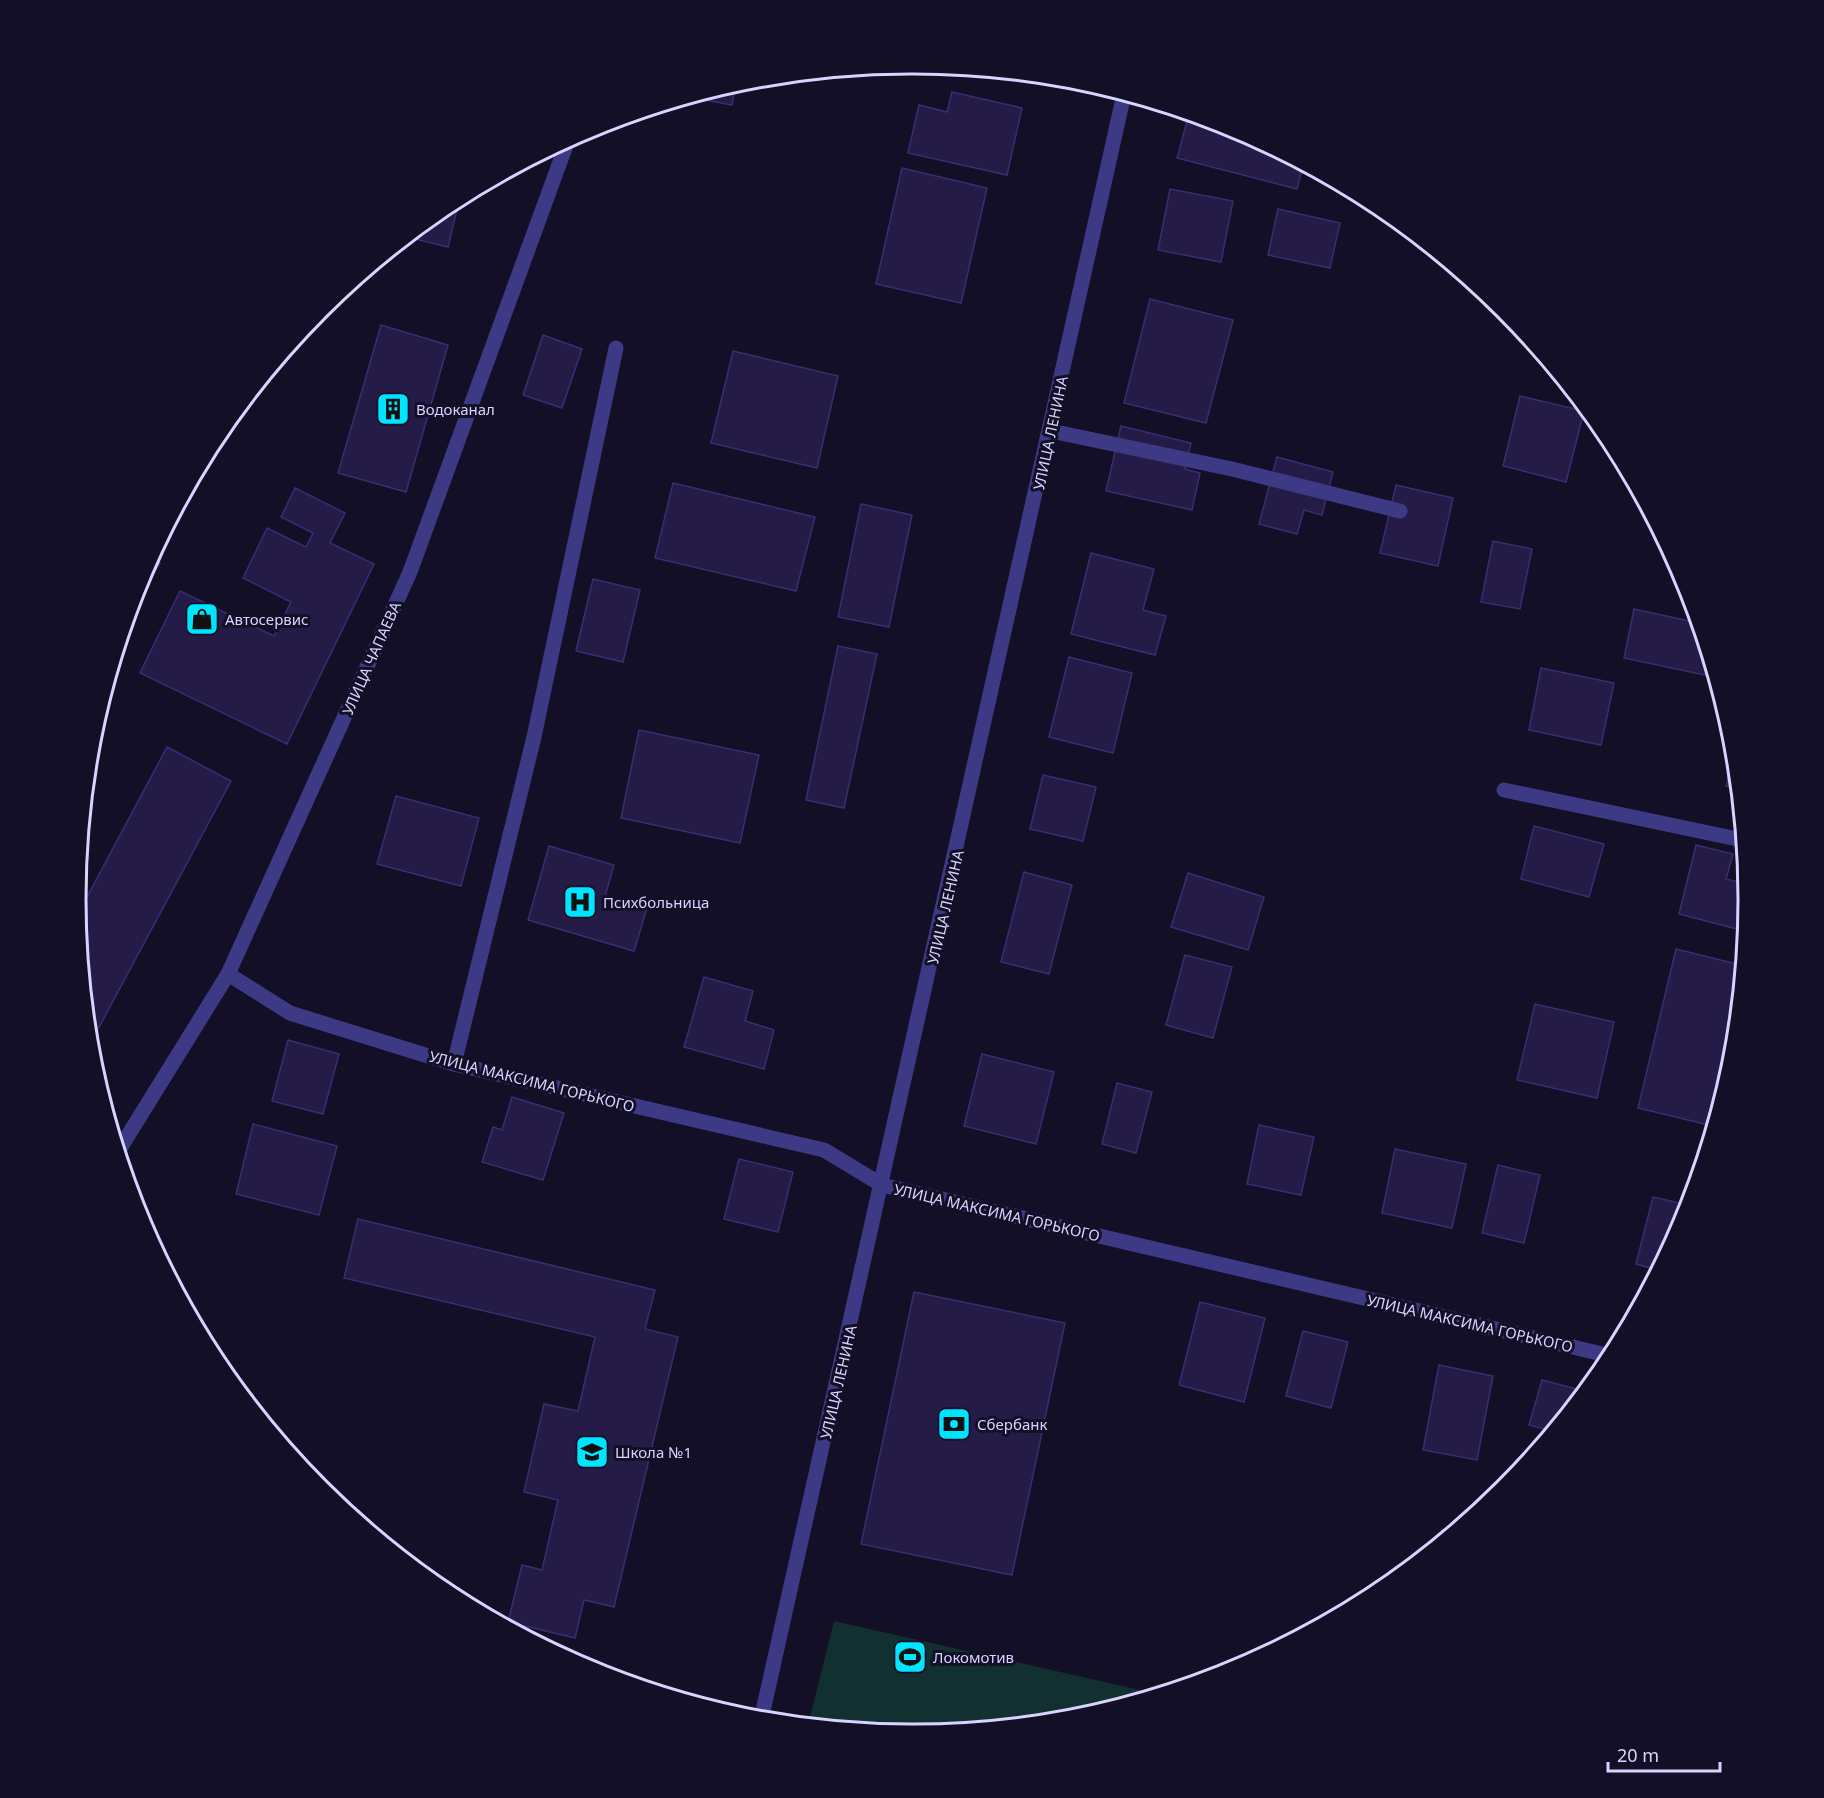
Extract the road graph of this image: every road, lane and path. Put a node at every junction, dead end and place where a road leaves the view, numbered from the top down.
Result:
1 (1122, 101) edge
2 (564, 151) edge
3 (616, 348) dead end
4 (1051, 431) junction
5 (1400, 511) dead end
6 (1504, 790) dead end
7 (1735, 839) edge
8 (228, 974) junction
9 (454, 1064) junction
10 (124, 1142) edge
11 (882, 1185) junction
12 (1601, 1354) edge
13 (763, 1711) edge

1 - 4 street, УЛИЦА ЛЕНИНА
2 - 8 street, УЛИЦА ЧАПАЕВА
3 - 9 street
4 - 5 street
4 - 11 street, УЛИЦА ЛЕНИНА
6 - 7 street
8 - 9 street, УЛИЦА МАКСИМА ГОРЬКОГО
8 - 10 street, УЛИЦА ЧАПАЕВА
9 - 11 street, УЛИЦА МАКСИМА ГОРЬКОГО
11 - 12 street, УЛИЦА МАКСИМА ГОРЬКОГО
11 - 13 street, УЛИЦА ЛЕНИНА

